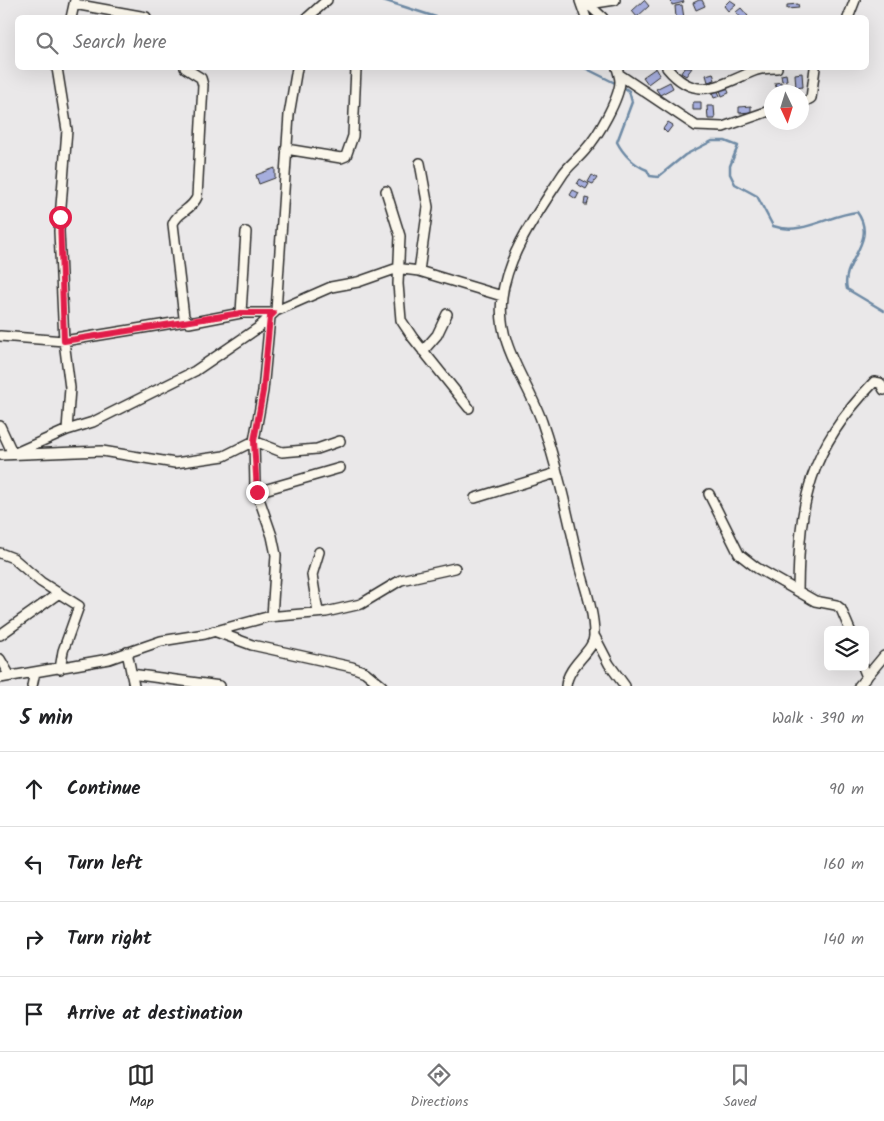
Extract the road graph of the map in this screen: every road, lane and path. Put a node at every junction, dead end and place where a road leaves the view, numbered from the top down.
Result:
1 (327, 0) edge
2 (615, 0) edge
3 (855, 0) edge
4 (74, 2) edge
5 (583, 3) edge
6 (72, 15) edge
7 (136, 15) edge
8 (310, 15) edge
9 (599, 15) edge
10 (849, 15) edge
11 (57, 70) edge
12 (188, 70) edge
13 (297, 70) edge
14 (356, 70) edge
15 (669, 70) edge
16 (758, 70) edge
17 (815, 70) edge
18 (618, 71) edge
19 (809, 99) edge
20 (764, 113) edge
21 (286, 149) junction
22 (420, 163) dead end
23 (386, 191) dead end
24 (246, 232) dead end
25 (399, 269) junction
26 (419, 271) junction
27 (502, 296) junction
28 (241, 313) junction
29 (273, 314) junction
30 (447, 314) dead end
31 (185, 321) junction
32 (0, 336) edge
33 (64, 341) junction
34 (424, 351) junction
35 (884, 390) edge
36 (469, 408) dead end
37 (0, 426) edge
38 (67, 430) junction
39 (254, 441) junction
40 (340, 441) dead end
41 (13, 454) junction
42 (0, 455) edge
43 (340, 468) dead end
44 (556, 473) junction
45 (257, 492) junction
46 (709, 494) dead end
47 (475, 498) dead end
48 (319, 552) dead end
49 (0, 554) edge
50 (454, 568) dead end
51 (798, 590) junction
52 (59, 593) junction
53 (318, 612) junction
54 (272, 617) junction
55 (848, 626) edge
56 (214, 632) junction
57 (0, 635) edge
58 (595, 637) junction
59 (127, 652) junction
60 (884, 656) edge
61 (0, 659) edge
62 (60, 669) junction
63 (865, 671) edge
64 (35, 672) junction
65 (131, 674) junction
66 (10, 676) junction
67 (867, 677) junction
68 (0, 678) edge
69 (32, 686) edge
70 (134, 686) edge
71 (220, 686) edge
72 (382, 686) edge
73 (566, 686) edge
74 (625, 686) edge
75 (859, 686) edge

1 - 8 street
2 - 5 street
3 - 10 street
4 - 6 street
4 - 7 street
5 - 9 street
11 - 33 street
12 - 31 street
13 - 21 street
14 - 21 street
15 - 16 street
17 - 19 street
18 - 20 street
18 - 27 street
21 - 29 street
22 - 26 street
23 - 25 street
24 - 28 street
25 - 26 street
25 - 29 street
25 - 34 street
26 - 27 street
27 - 44 street
28 - 29 street
28 - 31 street
29 - 38 street
29 - 39 street
30 - 34 street
31 - 33 street
32 - 33 street
33 - 38 street
34 - 36 street
35 - 51 street
37 - 41 street
38 - 41 street
39 - 40 street
39 - 41 street
39 - 45 street
41 - 42 street
43 - 45 street
44 - 47 street
44 - 58 street
45 - 54 street
46 - 51 street
48 - 53 street
49 - 52 street
50 - 53 street
51 - 55 street
52 - 57 street
52 - 62 street
53 - 54 street
54 - 56 street
56 - 59 street
56 - 72 street
58 - 73 street
58 - 74 street
59 - 62 street
59 - 65 street
60 - 67 street
61 - 66 street
62 - 64 street
63 - 67 street
64 - 66 street
64 - 69 street
65 - 70 street
65 - 71 street
66 - 68 street
67 - 75 street

